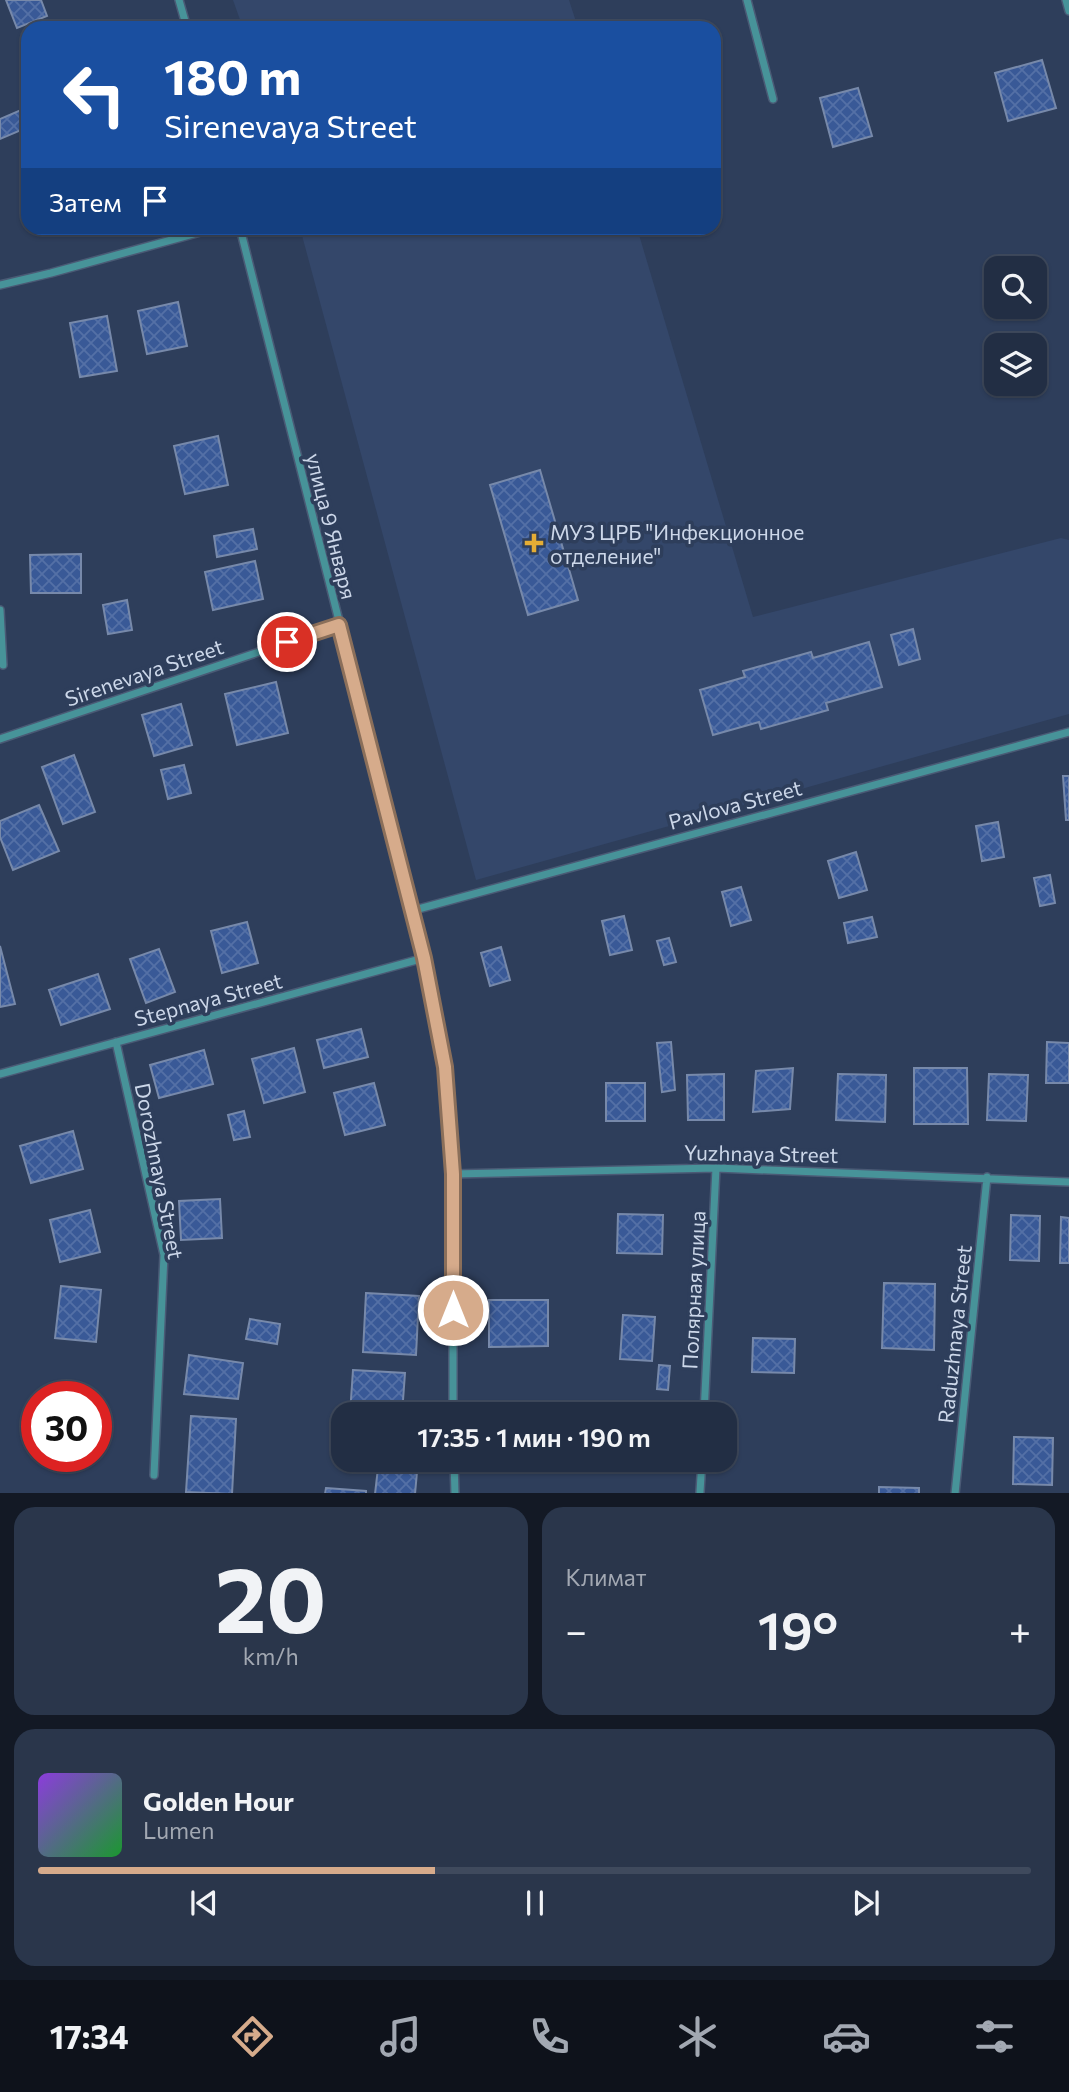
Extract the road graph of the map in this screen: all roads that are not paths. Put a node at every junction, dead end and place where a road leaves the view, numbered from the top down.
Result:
1 (179, 0) edge
2 (747, 0) edge
3 (1066, 0) edge
4 (1069, 11) edge
5 (185, 21) edge
6 (773, 99) dead end
7 (190, 235) edge
8 (242, 235) edge
9 (0, 285) edge
10 (0, 610) edge
11 (339, 625) junction
12 (3, 665) dead end
13 (1069, 732) edge
14 (0, 739) edge
15 (411, 911) junction
16 (424, 958) junction
17 (116, 1042) junction
18 (0, 1074) edge
19 (716, 1168) junction
20 (453, 1174) junction
21 (988, 1177) junction
22 (1069, 1182) edge
23 (453, 1402) edge
24 (705, 1402) edge
25 (454, 1472) edge
26 (701, 1472) edge
27 (154, 1475) dead end
28 (700, 1492) dead end
29 (455, 1493) edge
30 (955, 1493) edge

1 - 5 street
2 - 6 street
3 - 4 street
7 - 9 street
8 - 11 street, улица 9 Января
10 - 12 street
11 - 14 street, Sirenevaya Street
11 - 15 street, улица 9 Января
13 - 15 street, Pavlova Street
15 - 16 street, улица 9 Января
16 - 17 street, Stepnaya Street
16 - 20 street, улица 9 Января
17 - 18 street, Stepnaya Street
17 - 27 street, Dorozhnaya Street
19 - 20 street, Yuzhnaya Street
19 - 21 street, Yuzhnaya Street
19 - 24 street, Полярная улица
20 - 23 street, улица 9 Января
21 - 22 street, Yuzhnaya Street
21 - 30 street, Raduzhnaya Street
25 - 29 street
26 - 28 street

